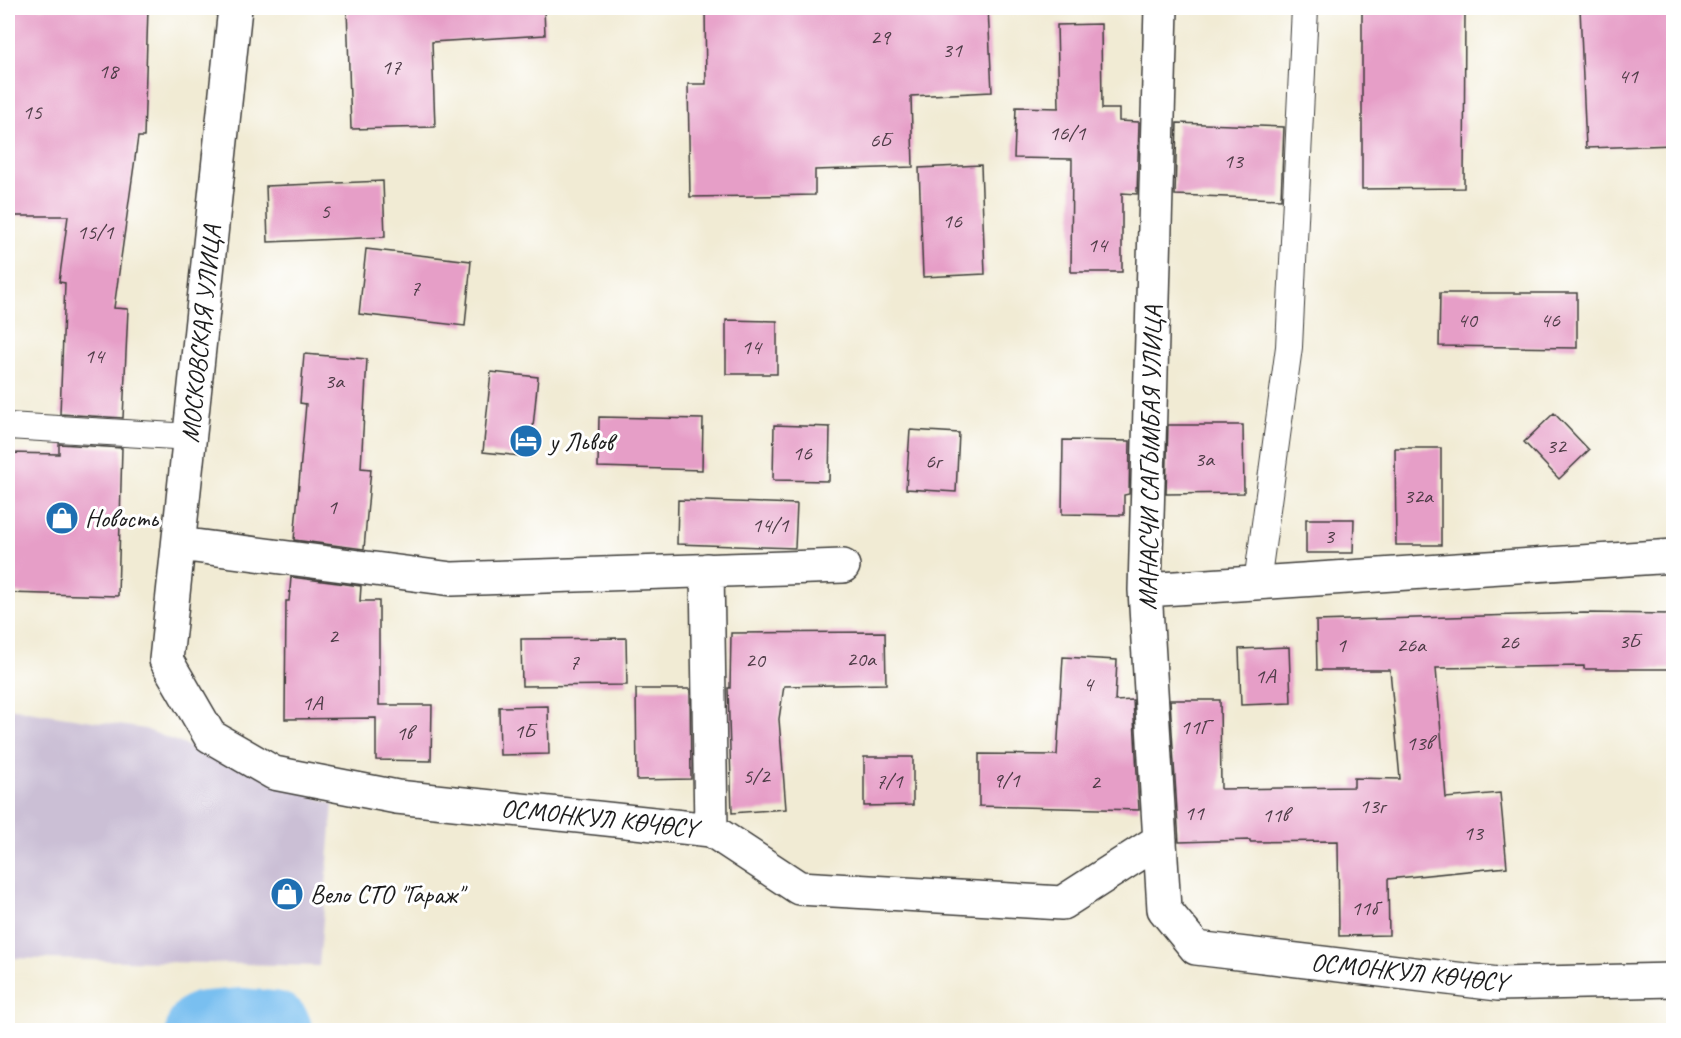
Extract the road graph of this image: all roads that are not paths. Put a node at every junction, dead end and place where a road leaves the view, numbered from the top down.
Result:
1 (235, 8) edge
2 (1161, 8) edge
3 (1305, 8) edge
4 (8, 426) edge
5 (191, 437) junction
6 (179, 544) junction
7 (1674, 556) edge
8 (843, 566) dead end
9 (707, 570) junction
10 (1257, 583) junction
11 (1145, 590) junction
12 (166, 660) joint
13 (711, 830) junction
14 (1160, 840) junction
15 (1164, 909) joint
16 (1674, 980) edge

1 - 5 street, МОСКОВСКАЯ УЛИЦА
2 - 11 street, МАНАСЧИ САГЫМБАЯ УЛИЦА
3 - 10 lane
4 - 5 lane
5 - 6 street, МОСКОВСКАЯ УЛИЦА
6 - 9 street
6 - 12 street, МОСКОВСКАЯ УЛИЦА
7 - 10 street
8 - 9 street
9 - 13 street
10 - 11 street
11 - 14 street, МАНАСЧИ САГЫМБАЯ УЛИЦА
12 - 13 street, ОСМОНКУЛ КӨЧӨСҮ
13 - 14 street, ОСМОНКУЛ КӨЧӨСҮ
14 - 15 street, МАНАСЧИ САГЫМБАЯ УЛИЦА
15 - 16 street, ОСМОНКУЛ КӨЧӨСҮ

